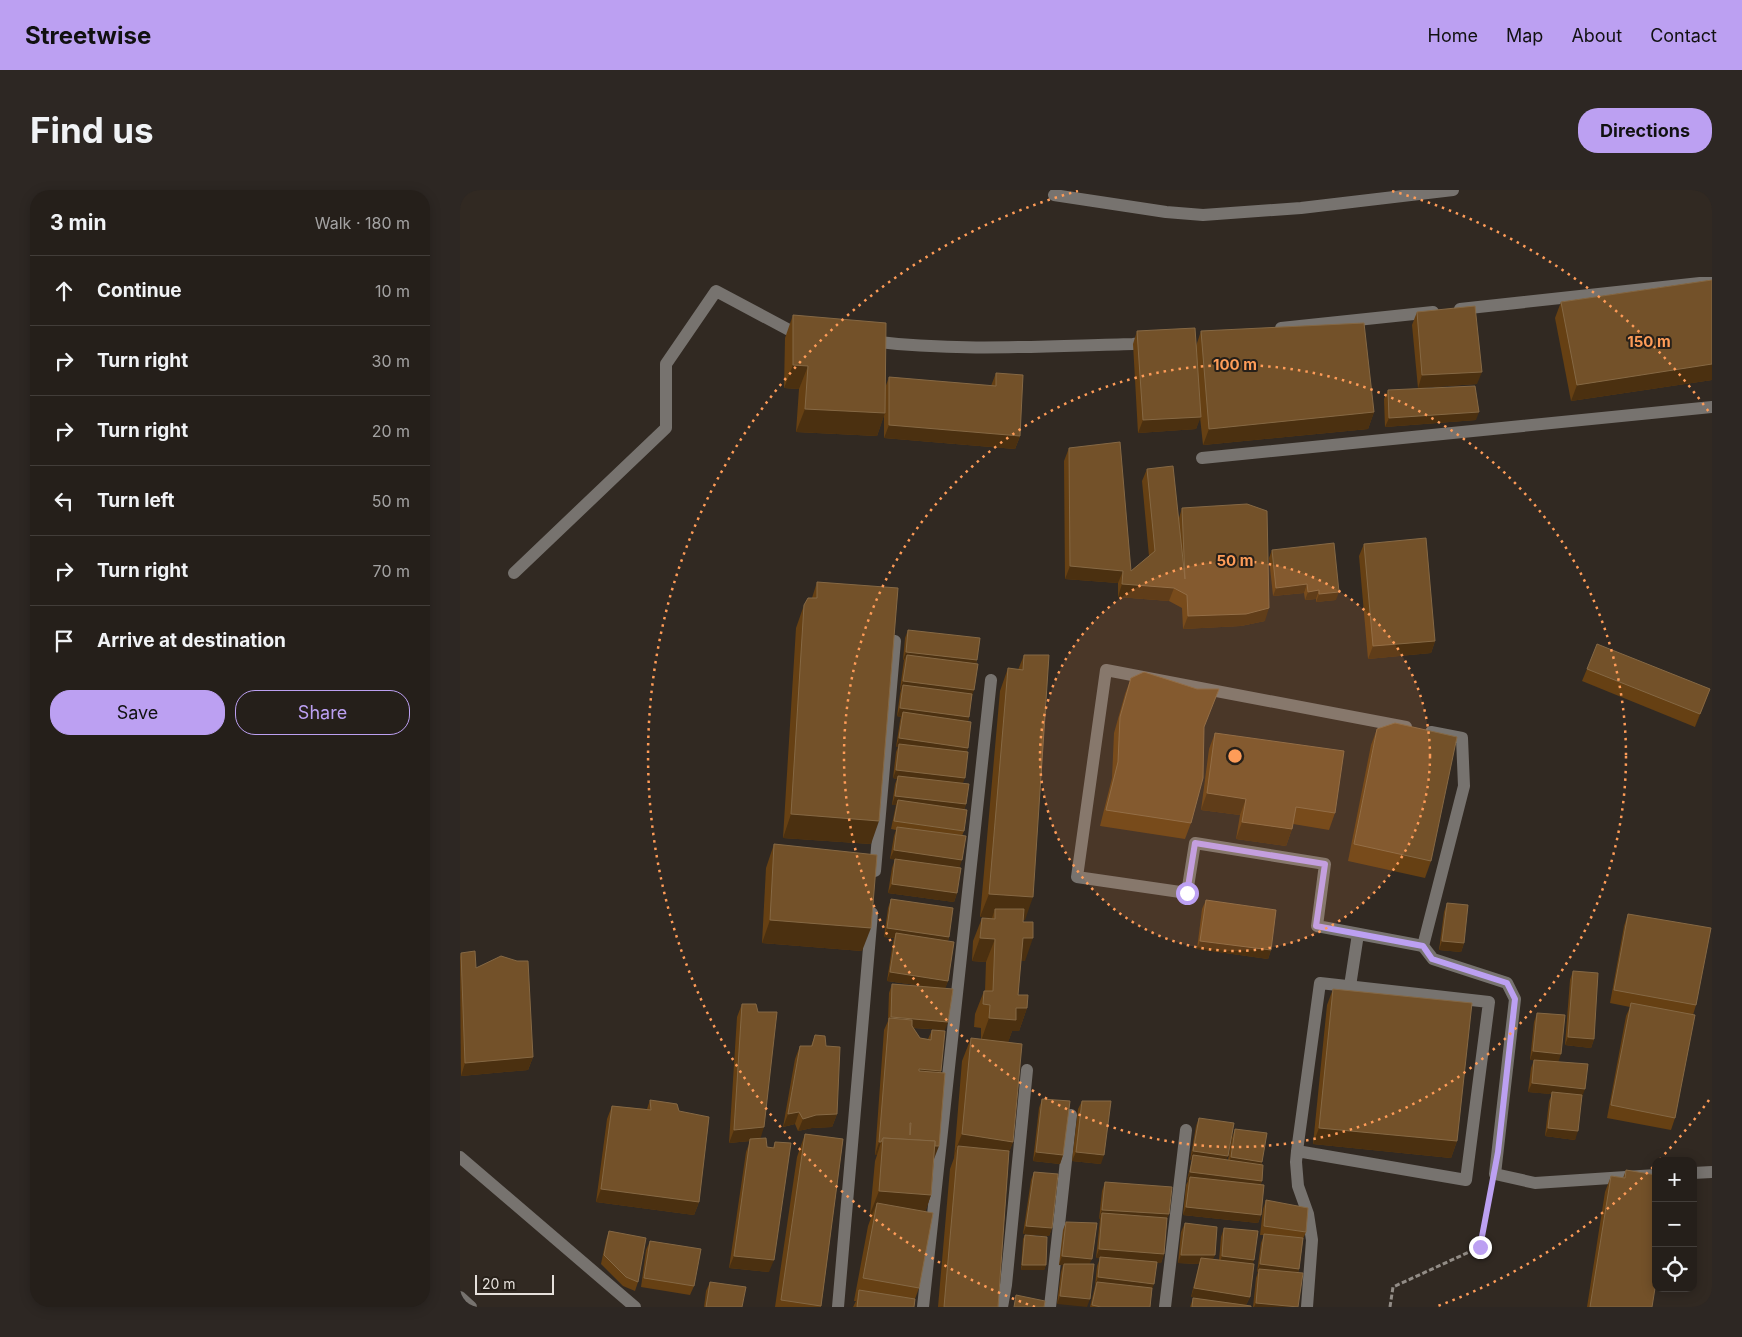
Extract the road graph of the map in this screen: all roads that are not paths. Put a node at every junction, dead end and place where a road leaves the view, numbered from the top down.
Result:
1 (1453, 190) edge
2 (1054, 195) dead end
3 (1712, 283) edge
4 (1270, 329) edge
5 (819, 335) edge
6 (857, 340) edge
7 (1162, 341) edge
8 (1712, 406) edge
9 (1202, 458) dead end
10 (514, 573) dead end
11 (895, 641) edge
12 (991, 680) dead end
13 (875, 880) edge
14 (873, 900) edge
15 (1358, 934) junction
16 (1423, 946) junction
17 (1350, 986) junction
18 (1027, 1070) dead end
19 (1071, 1115) edge
20 (1186, 1130) dead end
21 (1297, 1152) junction
22 (460, 1157) edge
23 (1712, 1172) edge
24 (1697, 1173) edge
25 (1652, 1175) edge
26 (460, 1297) edge
27 (471, 1307) edge
28 (635, 1307) edge
29 (838, 1307) edge
30 (923, 1307) edge
31 (1002, 1307) edge
32 (1050, 1307) edge
33 (1165, 1307) edge
34 (1307, 1307) edge

1 - 2 street
3 - 4 street
5 - 10 street
6 - 7 street
8 - 9 street
11 - 13 street
12 - 30 street
14 - 29 street
15 - 16 street
15 - 16 street
15 - 17 street
16 - 25 street
17 - 21 street
17 - 21 street
18 - 31 street
19 - 32 street
20 - 33 street
21 - 34 street
22 - 28 street
23 - 24 street
26 - 27 street

